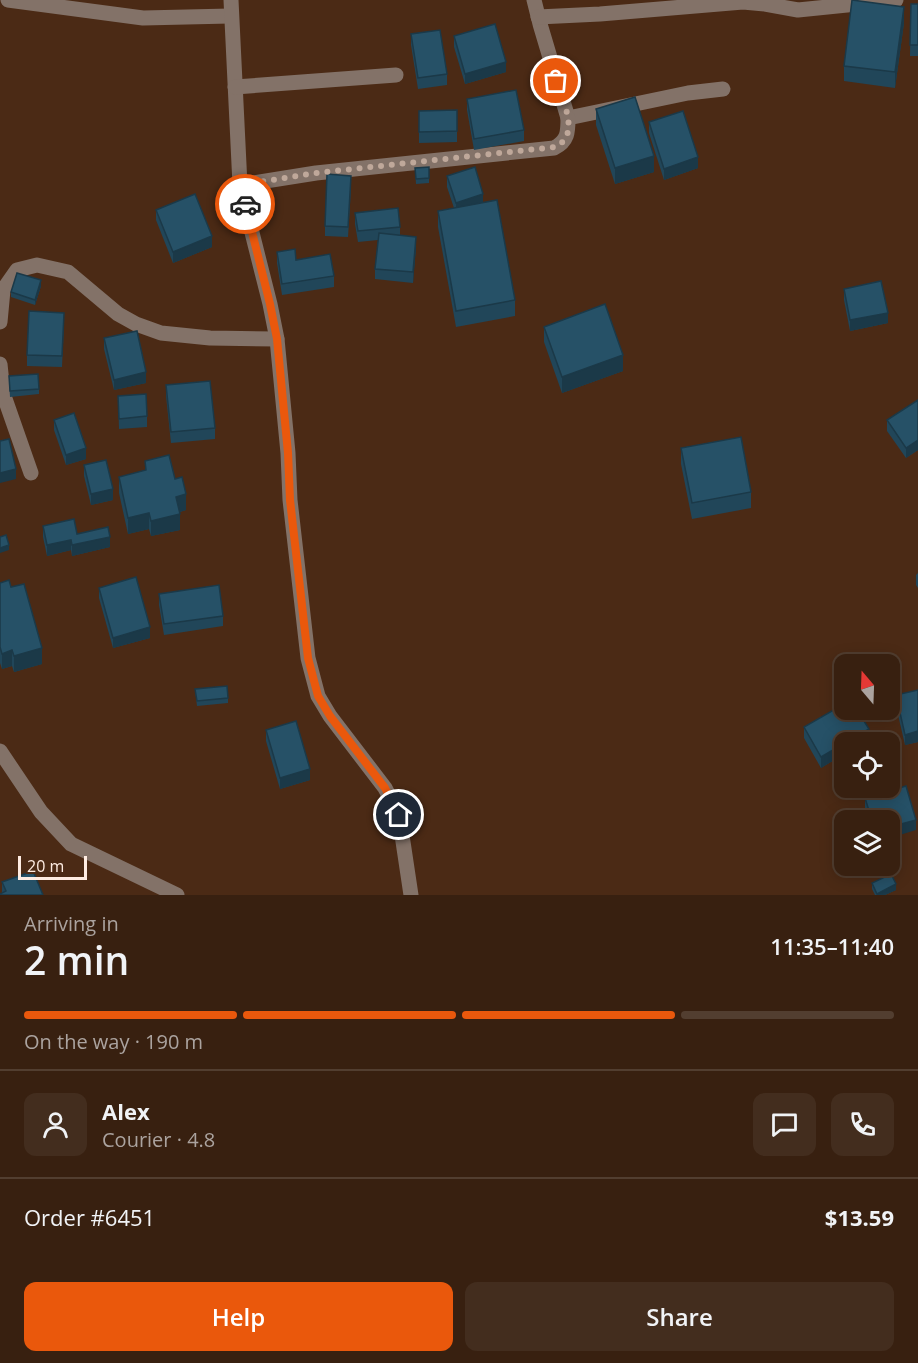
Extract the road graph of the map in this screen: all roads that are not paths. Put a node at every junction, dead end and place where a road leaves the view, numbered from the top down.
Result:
1 (8, 0) edge
2 (231, 0) edge
3 (534, 0) edge
4 (896, 0) edge
5 (231, 16) junction
6 (538, 17) junction
7 (396, 75) dead end
8 (235, 87) junction
9 (723, 89) dead end
10 (568, 118) junction
11 (240, 185) junction
12 (0, 322) edge
13 (277, 339) junction
14 (0, 364) edge
15 (32, 473) dead end
16 (0, 751) edge
17 (177, 895) edge
18 (411, 895) edge

1 - 5 street
2 - 5 street
3 - 6 street
4 - 6 street
5 - 8 street
6 - 10 street
7 - 8 street
8 - 11 street
9 - 10 street
10 - 11 street
11 - 13 street
12 - 13 street
13 - 18 street
14 - 15 street
16 - 17 street

